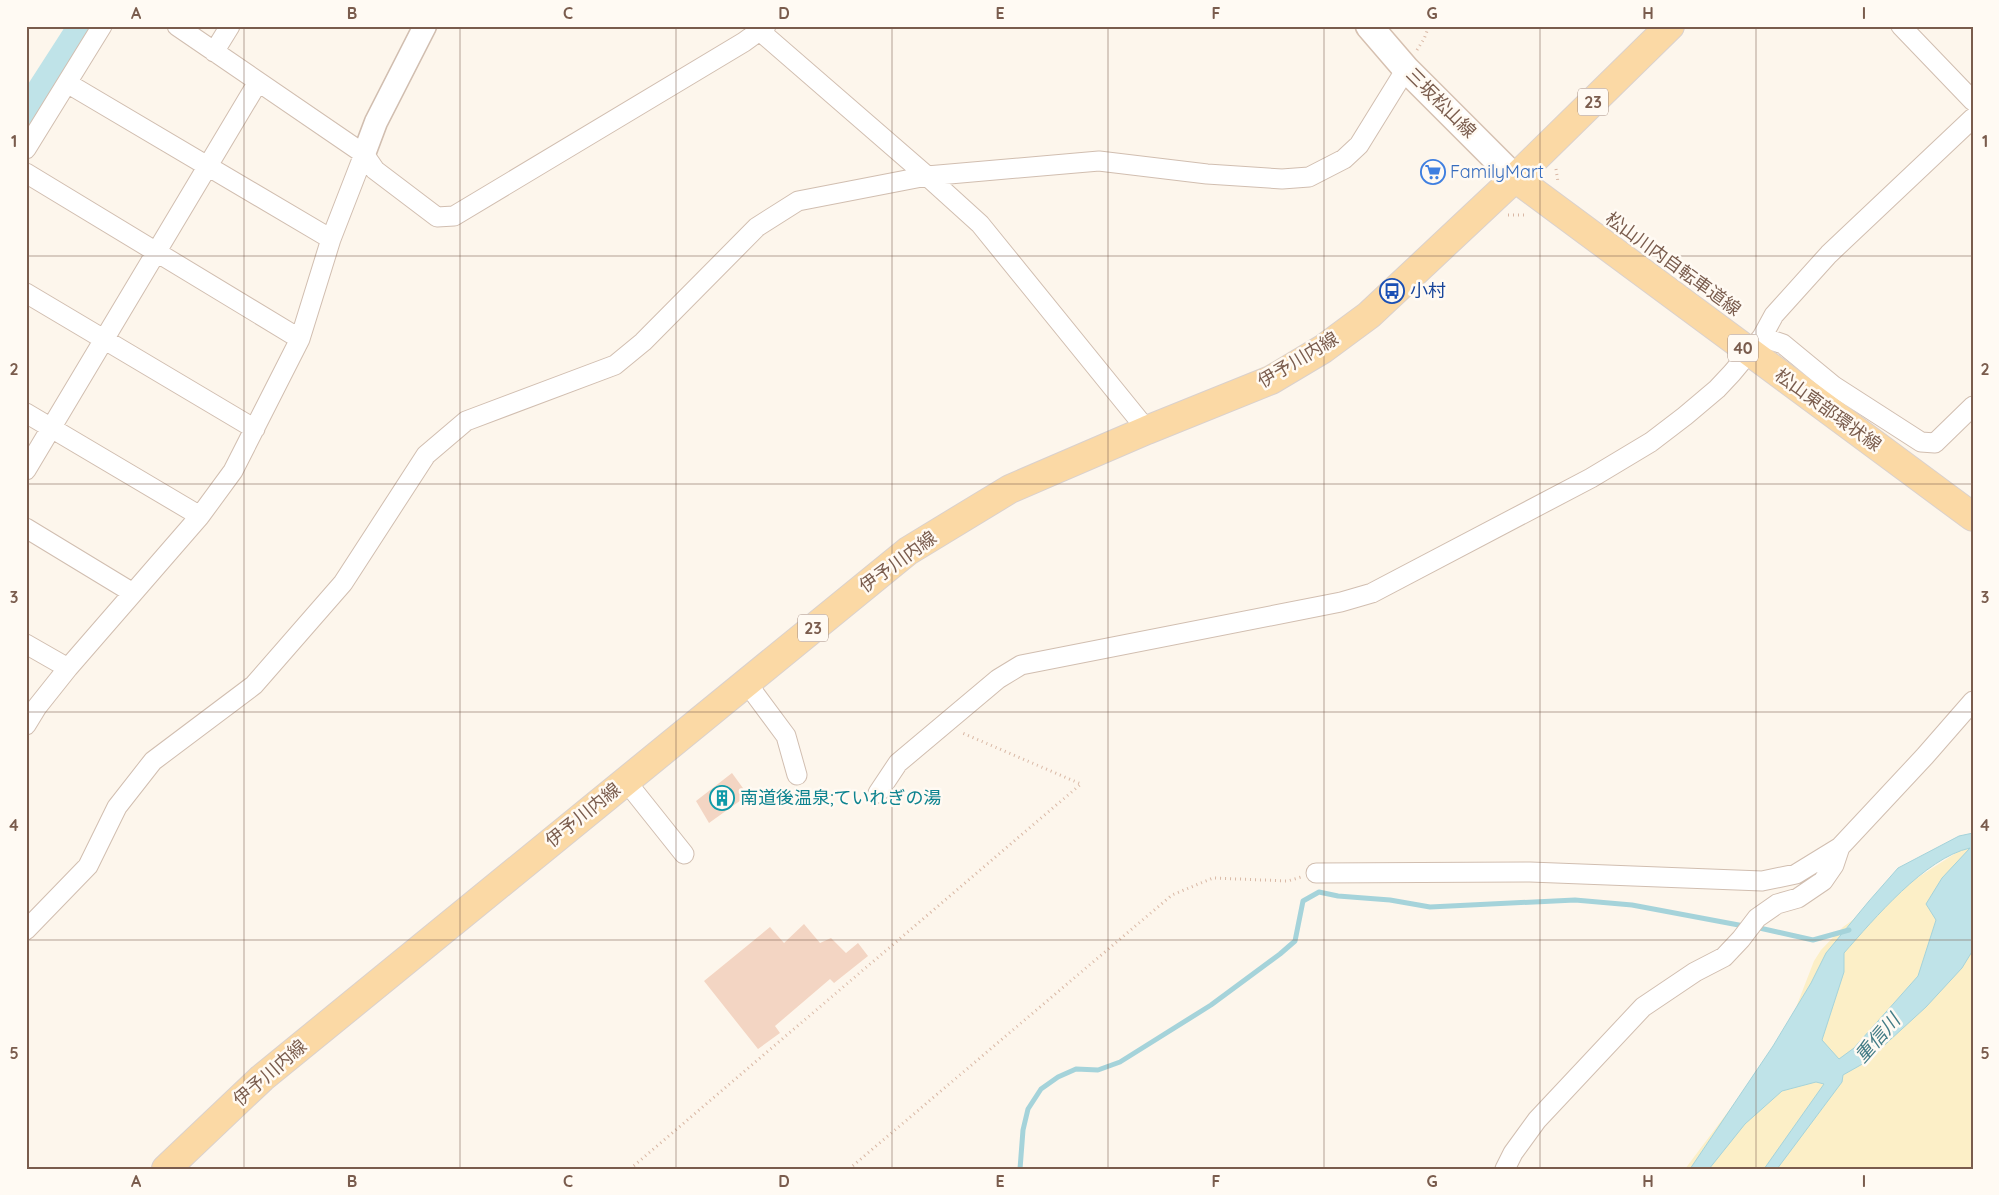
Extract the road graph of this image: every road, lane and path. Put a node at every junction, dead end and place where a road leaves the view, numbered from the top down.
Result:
1 (102, 26) edge
2 (177, 26) edge
3 (230, 26) edge
4 (425, 26) edge
5 (1369, 26) edge
6 (1670, 26) edge
7 (1901, 26) edge
8 (760, 28) edge
9 (214, 52) junction
10 (1406, 69) junction
11 (258, 82) junction
12 (67, 83) junction
13 (1973, 101) edge
14 (1973, 118) edge
15 (26, 149) edge
16 (364, 154) junction
17 (1558, 162) dead end
18 (208, 166) junction
19 (26, 173) edge
20 (928, 176) junction
21 (1515, 178) junction
22 (1559, 187) dead end
23 (331, 239) junction
24 (156, 253) junction
25 (26, 293) edge
26 (104, 340) junction
27 (300, 340) junction
28 (1755, 344) junction
29 (1973, 406) edge
30 (26, 413) edge
31 (51, 428) junction
32 (255, 429) junction
33 (1146, 430) junction
34 (26, 470) edge
35 (200, 516) junction
36 (1973, 517) edge
37 (26, 528) edge
38 (133, 593) junction
39 (26, 644) edge
40 (68, 668) junction
41 (746, 682) junction
42 (1973, 701) edge
43 (26, 725) edge
44 (944, 725) junction
45 (797, 775) dead end
46 (625, 780) junction
47 (878, 793) dead end
48 (1840, 847) junction
49 (684, 854) dead end
50 (1316, 873) joint
51 (26, 930) edge
52 (166, 1169) edge
53 (630, 1169) edge
54 (849, 1169) edge
55 (1505, 1169) edge

1 - 12 street
2 - 9 street
3 - 9 street
4 - 16 street
5 - 10 main road, 三坂松山線
6 - 21 main road, 伊予川内線 / 23
7 - 13 street
8 - 16 street
8 - 20 street
9 - 11 street
10 - 20 street
10 - 21 main road, 三坂松山線
11 - 16 street
11 - 18 street
12 - 15 street
12 - 18 street
14 - 28 street
16 - 23 street
17 - 22 path
18 - 23 street
18 - 24 street
19 - 24 street
20 - 33 street
20 - 51 street
21 - 28 main road, 松山東部環状線 / 40
21 - 33 main road, 伊予川内線 / 23
23 - 27 street
24 - 26 street
24 - 27 street
25 - 26 street
26 - 31 street
26 - 32 street
27 - 32 street
28 - 29 street
28 - 36 main road, 松山東部環状線 / 40
28 - 44 street
30 - 31 street
31 - 34 street
31 - 35 street
32 - 35 street
33 - 41 main road, 伊予川内線 / 23
35 - 38 street
37 - 38 street
38 - 40 street
39 - 40 street
40 - 43 street
41 - 45 street
41 - 46 main road, 伊予川内線 / 23
42 - 48 street
44 - 47 street
44 - 53 path
46 - 49 street
46 - 52 main road, 伊予川内線 / 23
48 - 50 street
48 - 55 street
50 - 54 path

